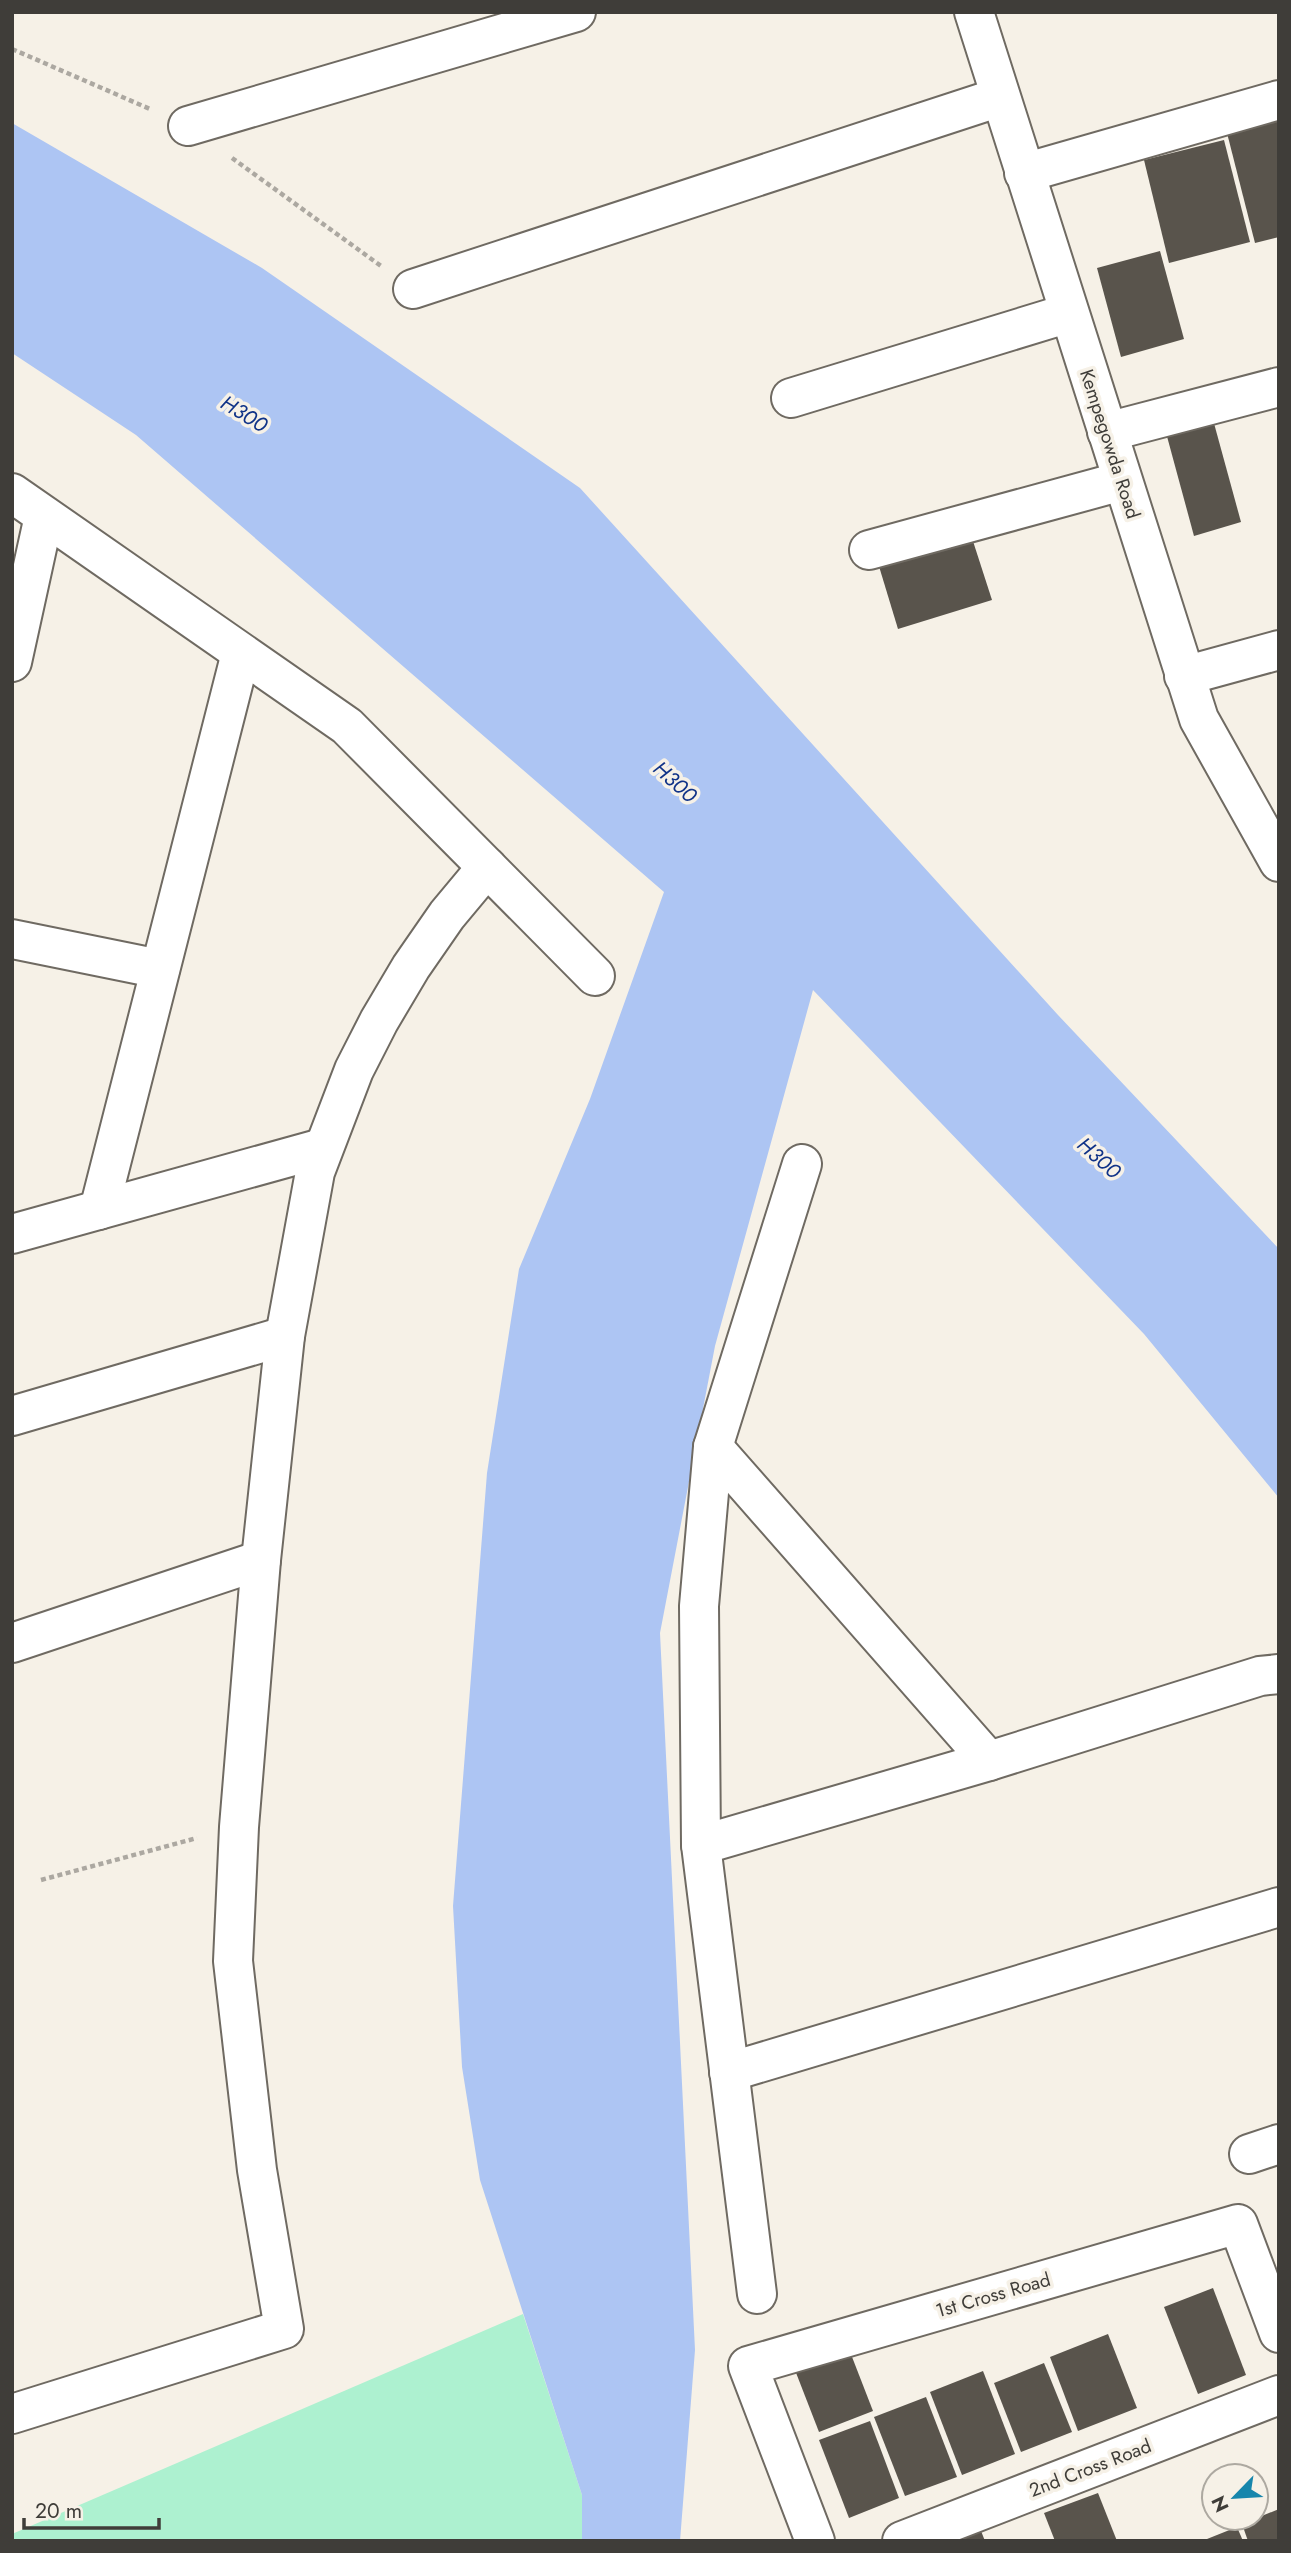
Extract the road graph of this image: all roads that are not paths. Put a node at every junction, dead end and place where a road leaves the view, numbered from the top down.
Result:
1 (576, 12) edge
2 (974, 12) edge
3 (1000, 97) junction
4 (1279, 100) edge
5 (188, 126) dead end
6 (1024, 173) junction
7 (413, 289) dead end
8 (1069, 313) junction
9 (1279, 387) edge
10 (791, 398) dead end
11 (1107, 432) junction
12 (1122, 481) junction
13 (12, 493) edge
14 (44, 516) junction
15 (869, 550) dead end
16 (1279, 650) edge
17 (241, 653) junction
18 (12, 663) edge
19 (1184, 676) junction
20 (1279, 862) edge
21 (486, 867) junction
22 (12, 939) edge
23 (160, 969) junction
24 (595, 976) dead end
25 (322, 1149) junction
26 (802, 1164) dead end
27 (99, 1210) junction
28 (12, 1234) edge
29 (285, 1336) junction
30 (12, 1416) edge
31 (713, 1447) junction
32 (261, 1560) junction
33 (12, 1643) edge
34 (1279, 1674) edge
35 (989, 1761) junction
36 (701, 1845) junction
37 (1279, 1907) edge
38 (729, 2072) junction
39 (757, 2294) dead end
40 (1279, 2333) edge
41 (1279, 2395) edge
42 (12, 2414) edge
43 (815, 2541) edge
44 (902, 2541) edge

1 - 5 street
2 - 3 street, Kempegowda Road
3 - 6 street, Kempegowda Road
3 - 7 street
4 - 6 street
6 - 8 street, Kempegowda Road
8 - 10 street
8 - 11 street, Kempegowda Road
9 - 11 street
11 - 12 street, Kempegowda Road
12 - 15 street
12 - 19 street, Kempegowda Road
13 - 14 street
14 - 17 street
14 - 18 street
16 - 19 street
17 - 21 street
17 - 23 street
19 - 20 street, Kempegowda Road
21 - 24 street
21 - 25 street
22 - 23 street
23 - 27 street
25 - 27 street
25 - 29 street
26 - 31 street
27 - 28 street
29 - 30 street
29 - 32 street
31 - 35 street
31 - 36 street
32 - 33 street
32 - 42 street
34 - 35 street
35 - 36 street
36 - 38 street
37 - 38 street
38 - 39 street
40 - 43 street, 1st Cross Road
41 - 44 street, 2nd Cross Road

